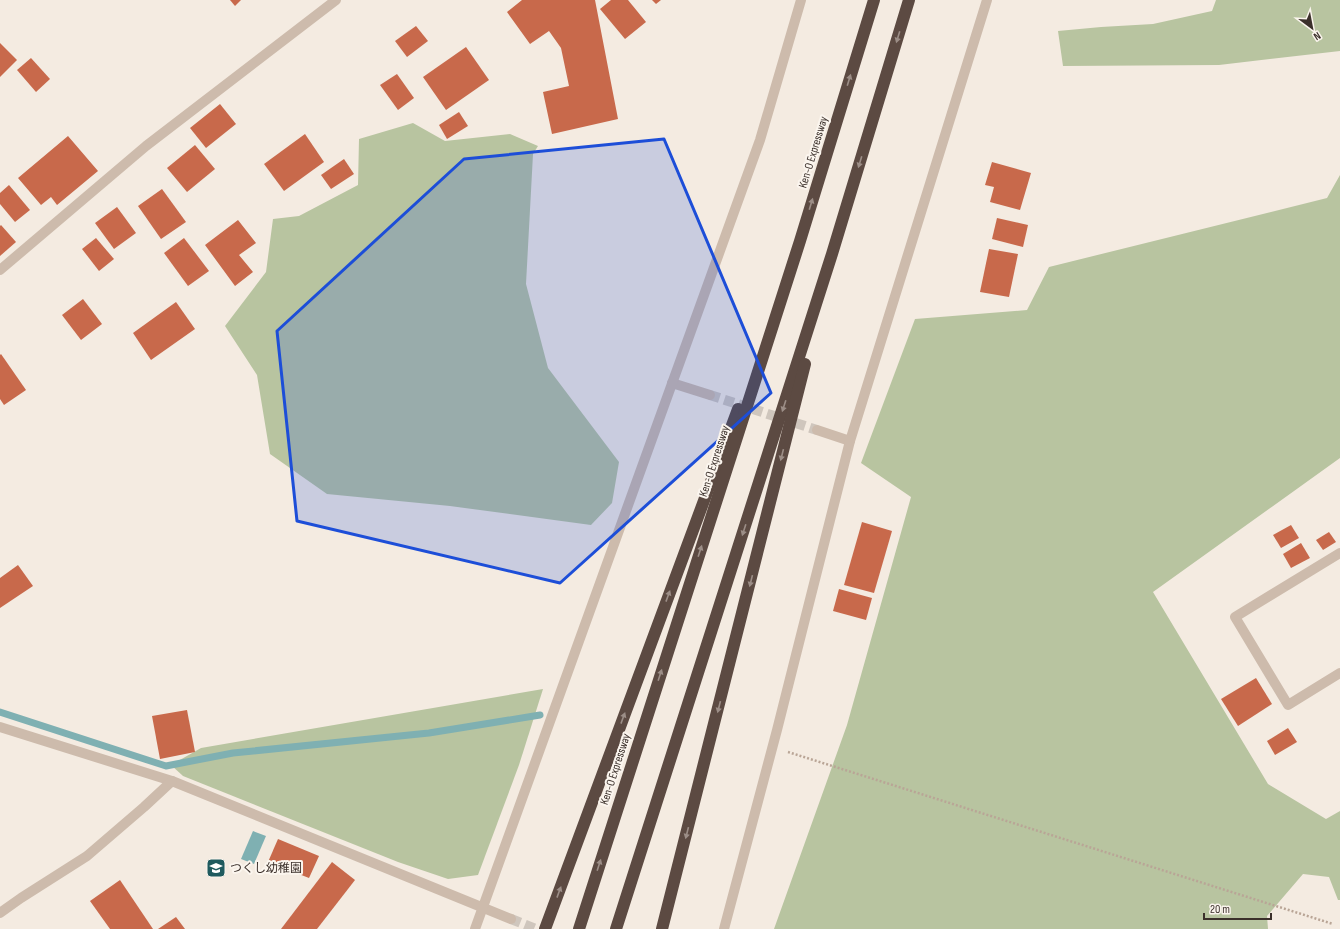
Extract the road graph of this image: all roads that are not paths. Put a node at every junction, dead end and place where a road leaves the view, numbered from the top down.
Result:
1 (336, 0) edge
2 (801, 0) edge
3 (874, 0) edge
4 (909, 0) edge
5 (986, 0) edge
6 (800, 241) junction
7 (832, 254) junction
8 (0, 270) edge
9 (672, 383) junction
10 (710, 395) tunnel mouth
11 (816, 430) tunnel mouth
12 (850, 441) junction
13 (1340, 553) edge
14 (1340, 674) edge
15 (0, 727) edge
16 (172, 781) junction
17 (483, 907) junction
18 (0, 913) edge
19 (511, 919) tunnel mouth
20 (475, 929) edge
21 (545, 929) edge
22 (579, 929) edge
23 (616, 929) edge
24 (662, 929) edge
25 (724, 929) edge

1 - 8 street
2 - 9 street
6 -> 3 highway, Ken-O Expressway
4 -> 7 highway
5 - 12 street
21 -> 6 highway
22 -> 6 highway, Ken-O Expressway
7 -> 23 highway
7 -> 24 highway
9 - 10 street
9 - 17 street
11 - 12 street
12 - 25 street
13 - 14 street
15 - 16 street
16 - 17 street
16 - 18 street
17 - 19 street
17 - 20 street

